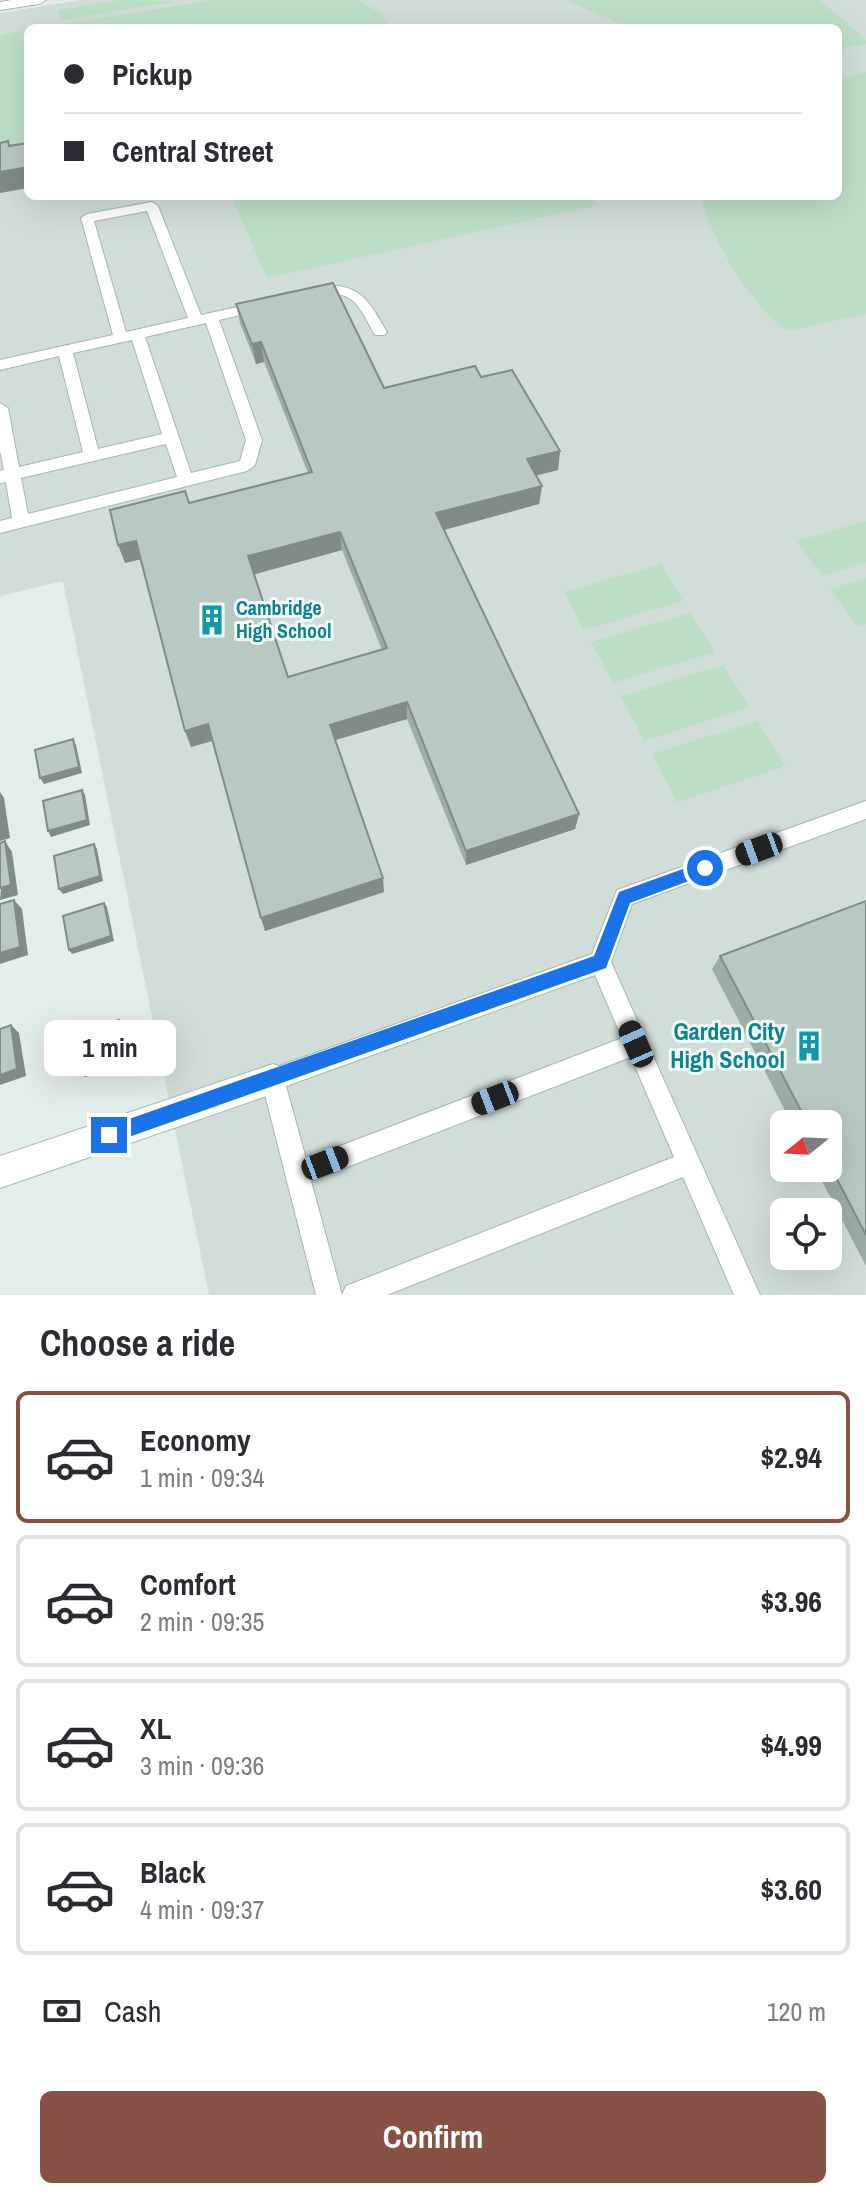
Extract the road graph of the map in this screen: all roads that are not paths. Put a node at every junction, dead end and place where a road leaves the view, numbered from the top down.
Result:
1 (39, 0) edge
2 (1, 4) edge
3 (203, 319) junction
4 (380, 332) dead end
5 (129, 336) junction
6 (65, 350) junction
7 (0, 365) edge
8 (0, 408) edge
9 (172, 437) junction
10 (92, 456) junction
11 (6, 476) edge
12 (186, 481) junction
13 (21, 522) junction
14 (0, 527) edge
15 (866, 810) edge
16 (600, 962) junction
17 (636, 1044) junction
18 (273, 1079) junction
19 (689, 1163) junction
20 (0, 1172) edge
21 (297, 1174) junction
22 (329, 1295) edge
23 (355, 1295) edge
24 (747, 1295) edge

1 - 2 street
3 - 4 lane
3 - 5 lane
3 - 5 lane
3 - 12 lane
5 - 6 lane
5 - 9 lane
6 - 7 lane
6 - 10 lane
8 - 11 lane
9 - 10 lane
9 - 12 lane
10 - 11 lane
11 - 13 lane
12 - 13 lane
13 - 14 lane
15 - 16 lane
16 - 17 lane
16 - 18 lane
17 - 19 lane
17 - 21 lane
18 - 20 street
18 - 21 lane
19 - 23 lane
19 - 24 lane
21 - 22 lane

